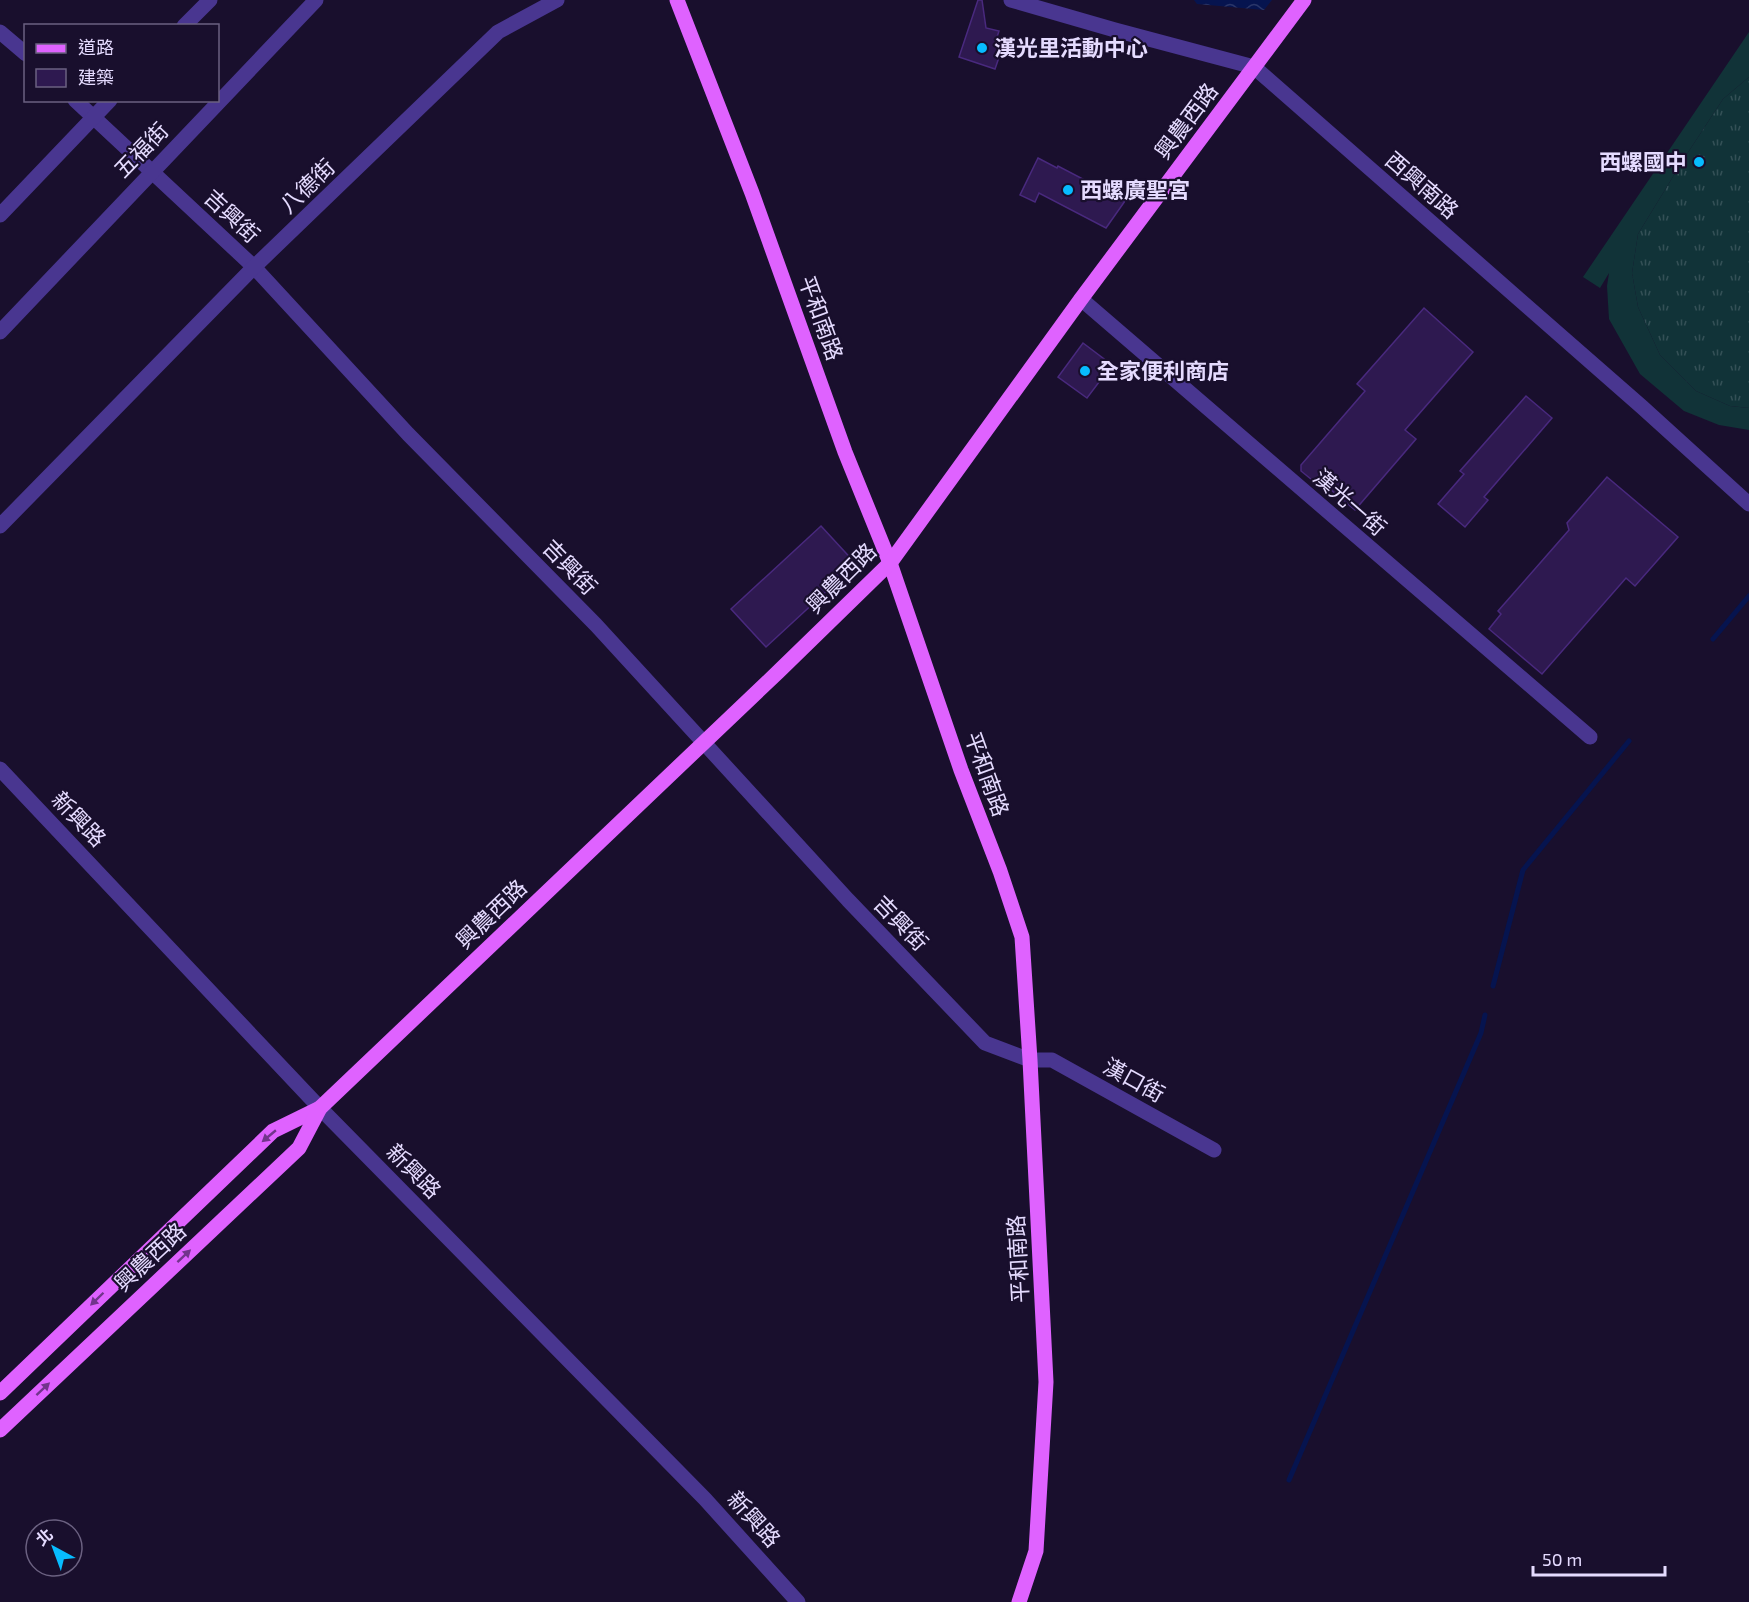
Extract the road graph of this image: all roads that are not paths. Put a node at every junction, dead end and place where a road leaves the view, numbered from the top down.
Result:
1 (210, 0) edge
2 (316, 0) edge
3 (557, 0) edge
4 (677, 0) edge
5 (1011, 0) edge
6 (1304, 0) edge
7 (186, 24) edge
8 (0, 32) edge
9 (24, 52) edge
10 (1254, 67) junction
11 (77, 102) edge
12 (108, 102) edge
13 (219, 102) edge
14 (219, 102) edge
15 (93, 117) junction
16 (151, 173) junction
17 (0, 215) edge
18 (254, 267) junction
19 (1081, 299) junction
20 (0, 332) edge
21 (1749, 504) edge
22 (0, 526) edge
23 (890, 563) junction
24 (1590, 737) dead end
25 (704, 743) junction
26 (0, 769) edge
27 (1030, 1060) junction
28 (320, 1108) junction
29 (1214, 1150) dead end
30 (0, 1393) edge
31 (0, 1430) edge
32 (798, 1602) edge
33 (1019, 1602) edge

1 - 7 street
2 - 14 street, 五福街
3 - 18 street, 八德街
4 - 23 main road, 平和南路
5 - 10 street, 西興南路
6 - 10 main road, 興農西路
8 - 9 street
10 - 19 main road, 興農西路
10 - 21 street, 西興南路
11 - 15 street, 吉興街
12 - 15 street
13 - 16 street, 五福街
15 - 16 street, 吉興街
15 - 17 street
16 - 18 street, 吉興街
16 - 20 street, 五福街
18 - 22 street, 八德街
18 - 25 street, 吉興街
19 - 23 main road, 興農西路
19 - 24 street, 漢光一街
23 - 25 main road, 興農西路
23 - 27 main road, 平和南路
25 - 27 street, 吉興街
25 - 28 main road, 興農西路
26 - 28 street, 新興路
27 - 29 street, 漢口街
27 - 33 main road, 平和南路
28 -> 30 main road, 興農西路
31 -> 28 main road, 興農西路
28 - 32 street, 新興路

